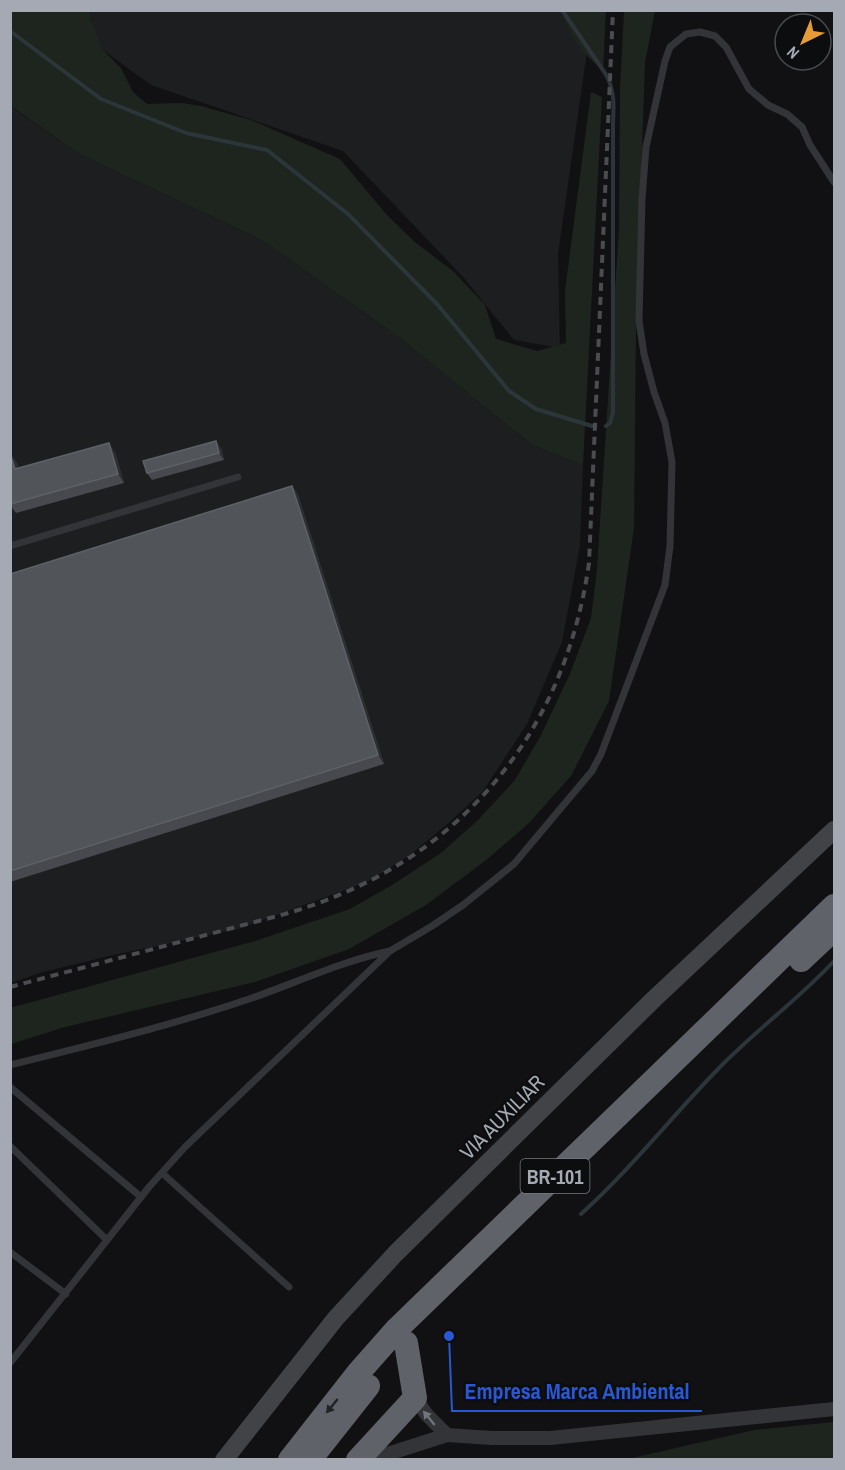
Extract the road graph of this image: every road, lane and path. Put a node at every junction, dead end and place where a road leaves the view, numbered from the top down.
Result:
1 (834, 182) edge
2 (238, 477) dead end
3 (10, 546) edge
4 (834, 830) edge
5 (834, 906) edge
6 (834, 929) edge
7 (390, 951) junction
8 (10, 1065) edge
9 (10, 1087) edge
10 (10, 1146) edge
11 (162, 1173) junction
12 (141, 1197) junction
13 (107, 1240) junction
14 (10, 1252) edge
15 (289, 1287) dead end
16 (66, 1294) junction
17 (406, 1343) junction
18 (10, 1363) edge
19 (415, 1398) junction
20 (834, 1409) edge
21 (447, 1435) junction
22 (224, 1460) edge
23 (290, 1460) edge
24 (310, 1460) edge
25 (358, 1460) edge
26 (369, 1460) edge

1 - 7 lane
2 - 3 lane
4 - 22 street, VIA AUXILIAR
5 -> 23 highway, BR-101
6 - 17 highway, BR-101
7 - 8 lane
7 - 11 lane
9 - 12 lane
10 - 13 lane
11 - 12 lane
11 - 15 lane
12 - 13 lane
13 - 16 lane
14 - 16 lane
16 - 18 lane
17 - 19 highway
17 - 24 highway, BR-101
21 -> 19 street
19 - 25 highway
20 - 21 street
21 - 26 street

